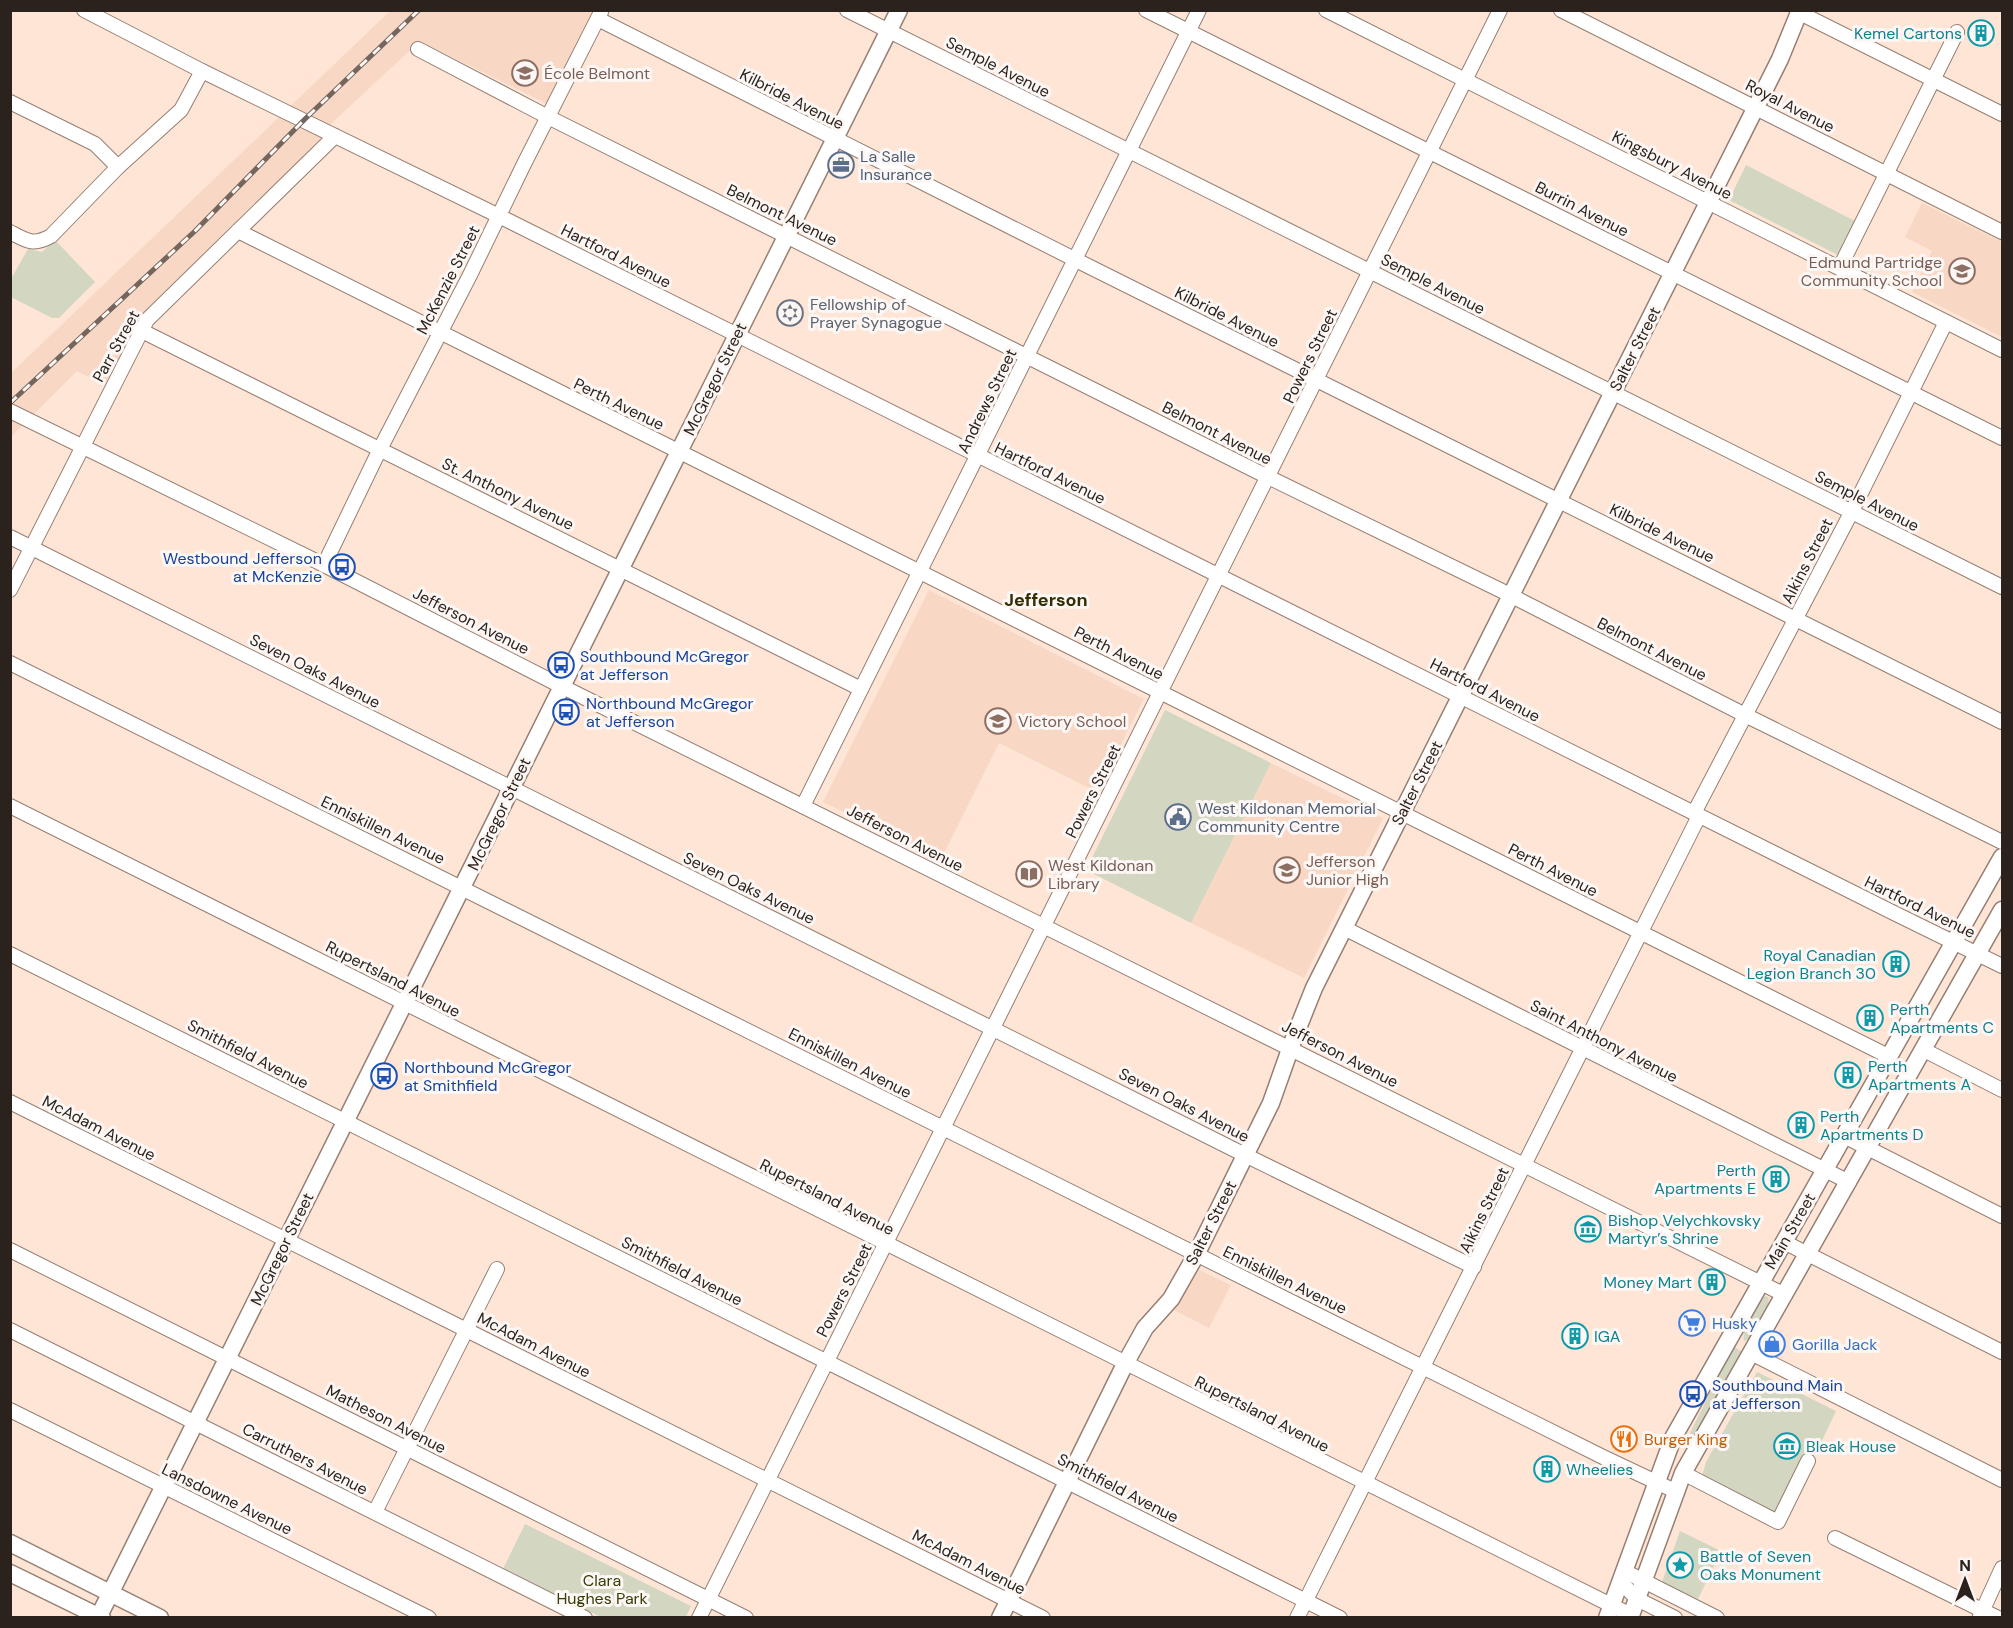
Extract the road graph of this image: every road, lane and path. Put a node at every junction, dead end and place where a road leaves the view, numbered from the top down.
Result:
1 (84, 10) edge
2 (847, 10) edge
3 (899, 10) edge
4 (1146, 10) edge
5 (1199, 10) edge
6 (1326, 10) edge
7 (1500, 10) edge
8 (1561, 10) edge
9 (1800, 12) edge
10 (600, 15) edge
11 (888, 31) junction
12 (1188, 32) junction
13 (1958, 32) dead end
14 (418, 49) dead end
15 (202, 70) junction
16 (1935, 80) junction
17 (1465, 81) junction
18 (10, 102) edge
19 (1756, 107) junction
20 (2002, 114) edge
21 (548, 117) junction
22 (335, 136) junction
23 (835, 139) junction
24 (1130, 152) junction
25 (1430, 152) junction
26 (118, 167) junction
27 (1887, 174) junction
28 (1708, 202) junction
29 (499, 216) junction
30 (238, 231) junction
31 (10, 232) edge
32 (2002, 232) edge
33 (786, 235) junction
34 (1076, 260) junction
35 (1840, 267) junction
36 (1371, 271) junction
37 (1673, 273) junction
38 (1946, 322) junction
39 (140, 330) junction
40 (440, 333) junction
41 (736, 335) junction
42 (2002, 350) edge
43 (1028, 356) junction
44 (1316, 380) junction
45 (1911, 392) junction
46 (1612, 393) junction
47 (10, 411) edge
48 (2002, 438) edge
49 (82, 446) junction
50 (380, 449) junction
51 (679, 452) junction
52 (978, 456) junction
53 (1268, 477) junction
54 (1558, 501) junction
55 (1852, 511) junction
56 (10, 537) edge
57 (32, 547) junction
58 (324, 565) junction
59 (621, 568) junction
60 (920, 572) junction
61 (1219, 575) junction
62 (2002, 587) edge
63 (10, 590) edge
64 (1511, 596) junction
65 (1796, 619) junction
66 (10, 663) edge
67 (563, 687) junction
68 (861, 689) junction
69 (1161, 692) junction
70 (1460, 696) junction
71 (1745, 715) junction
72 (2002, 722) edge
73 (511, 788) junction
74 (10, 806) edge
75 (803, 806) junction
76 (1402, 813) junction
77 (1697, 815) junction
78 (2002, 842) edge
79 (2002, 857) edge
80 (462, 888) junction
81 (2002, 910) edge
82 (1044, 926) junction
83 (1344, 928) junction
84 (1641, 933) junction
85 (1954, 943) junction
86 (1978, 953) junction
87 (10, 954) edge
88 (2002, 966) edge
89 (404, 1003) junction
90 (1910, 1019) junction
91 (993, 1028) junction
92 (1290, 1047) junction
93 (1584, 1049) junction
94 (1923, 1050) junction
95 (1888, 1056) junction
96 (1903, 1086) junction
97 (2002, 1090) edge
98 (10, 1102) edge
99 (345, 1122) junction
100 (943, 1128) junction
101 (1844, 1136) junction
102 (1867, 1148) junction
103 (1245, 1155) junction
104 (1524, 1166) junction
105 (1825, 1170) junction
106 (1849, 1182) junction
107 (2002, 1216) edge
108 (287, 1240) junction
109 (1784, 1242) junction
110 (885, 1245) junction
111 (10, 1250) edge
112 (1196, 1255) junction
113 (1808, 1255) junction
114 (1474, 1267) junction
115 (496, 1269) dead end
116 (1760, 1283) junction
117 (1785, 1295) junction
118 (466, 1329) junction
119 (10, 1330) edge
120 (2002, 1352) edge
121 (1751, 1353) junction
122 (228, 1359) junction
123 (827, 1362) junction
124 (1125, 1364) junction
125 (1424, 1368) junction
126 (10, 1410) edge
127 (1684, 1418) junction
128 (196, 1422) junction
129 (1699, 1445) junction
130 (406, 1448) junction
131 (1808, 1461) dead end
132 (1683, 1473) junction
133 (768, 1480) junction
134 (2002, 1480) edge
135 (1067, 1481) junction
136 (1365, 1483) junction
137 (1656, 1483) junction
138 (164, 1487) junction
139 (1675, 1491) junction
140 (375, 1512) junction
141 (1835, 1538) dead end
142 (10, 1544) edge
143 (2002, 1568) edge
144 (10, 1573) edge
145 (1622, 1576) junction
146 (1643, 1581) junction
147 (110, 1593) junction
148 (709, 1599) junction
149 (1636, 1599) junction
150 (1009, 1600) junction
151 (1305, 1600) junction
152 (1610, 1611) edge
153 (403, 1612) edge
154 (1981, 1614) edge
155 (1630, 1616) edge
156 (99, 1617) edge
157 (160, 1617) edge
158 (429, 1617) edge
159 (585, 1617) edge
160 (699, 1617) edge
161 (746, 1617) edge
162 (1000, 1617) edge
163 (1043, 1617) edge
164 (1297, 1617) edge
165 (1340, 1617) edge
166 (1675, 1617) edge
167 (1717, 1617) edge
168 (1998, 1617) edge

1 - 15 street, Hartford Avenue
2 - 11 street, Semple Avenue
3 - 11 main road, McGregor Street
4 - 12 street, Burrin Avenue
5 - 12 street, Andrews Street
6 - 17 street, Kingsbury Avenue
7 - 17 street, Powers Street
8 - 19 street, Royal Avenue
9 - 16 street
9 - 19 main road, Salter Street
10 - 21 street, McKenzie Street
10 - 23 street, Kilbride Avenue
11 - 23 main road, McGregor Street
11 - 24 street, Semple Avenue
12 - 24 street, Andrews Street
12 - 25 street, Burrin Avenue
13 - 16 street
14 - 21 street, Belmont Avenue
15 - 22 street, Hartford Avenue
15 - 26 street
16 - 20 street
16 - 27 street
17 - 25 street, Powers Street
17 - 28 street, Kingsbury Avenue
18 - 26 street
19 - 27 street, Royal Avenue
19 - 28 main road, Salter Street
21 - 29 street, McKenzie Street
21 - 33 street, Belmont Avenue
22 - 29 street, Hartford Avenue
22 - 30 street, Parr Street
23 - 33 main road, McGregor Street
23 - 34 street, Kilbride Avenue
24 - 34 street, Andrews Street
24 - 36 street, Semple Avenue
25 - 36 street, Powers Street
25 - 37 street, Burrin Avenue
26 - 31 street
27 - 32 street, Royal Avenue
27 - 35 street
28 - 35 street, Kingsbury Avenue
28 - 37 main road, Salter Street
29 - 40 street, McKenzie Street
29 - 41 street, Hartford Avenue
30 - 39 street, Parr Street
30 - 40 street, Perth Avenue
33 - 41 main road, McGregor Street
33 - 43 street, Belmont Avenue
34 - 43 street, Andrews Street
34 - 44 street, Kilbride Avenue
35 - 38 street, Kingsbury Avenue
36 - 44 street, Powers Street
36 - 46 street, Semple Avenue
37 - 45 street, Burrin Avenue
37 - 46 main road, Salter Street
38 - 42 street, Kingsbury Avenue
38 - 45 street, Aikins Street
39 - 49 street, Parr Street
39 - 50 street, St. Anthony Avenue
40 - 50 street, McKenzie Street
40 - 51 street, Perth Avenue
41 - 51 main road, McGregor Street
41 - 52 street, Hartford Avenue
43 - 52 street, Andrews Street
43 - 53 street, Belmont Avenue
44 - 53 street, Powers Street
44 - 54 street, Kilbride Avenue
45 - 48 street, Burrin Avenue
45 - 55 street, Aikins Street
46 - 54 main road, Salter Street
46 - 55 street, Semple Avenue
47 - 49 street, Jefferson Avenue
49 - 57 street, Parr Street
49 - 58 street, Jefferson Avenue
50 - 58 street, McKenzie Street
50 - 59 street, St. Anthony Avenue
51 - 59 main road, McGregor Street
51 - 60 street, Perth Avenue
52 - 60 street, Andrews Street
52 - 61 street, Hartford Avenue
53 - 61 street, Powers Street
53 - 64 street, Belmont Avenue
54 - 64 main road, Salter Street
54 - 65 street, Kilbride Avenue
55 - 62 street, Semple Avenue
55 - 65 street, Aikins Street
56 - 57 street, Seven Oaks Avenue
57 - 63 street, Parr Street
57 - 73 street, Seven Oaks Avenue
58 - 67 street, Jefferson Avenue
59 - 67 main road, McGregor Street
59 - 68 street, St. Anthony Avenue
60 - 68 street, Andrews Street
60 - 69 street, Perth Avenue
61 - 69 street, Powers Street
61 - 70 street, Hartford Avenue
64 - 70 main road, Salter Street
64 - 71 street, Belmont Avenue
65 - 71 street, Aikins Street
65 - 72 street, Kilbride Avenue
66 - 80 street, Enniskillen Avenue
67 - 73 main road, McGregor Street
67 - 75 street, Jefferson Avenue
68 - 75 street, Andrews Street
69 - 76 street, Perth Avenue
69 - 82 street, Powers Street
70 - 76 main road, Salter Street
70 - 77 street, Hartford Avenue
71 - 77 street, Aikins Street
71 - 78 street, Belmont Avenue
73 - 80 main road, McGregor Street
73 - 91 street, Seven Oaks Avenue
74 - 89 street, Rupertsland Avenue
75 - 82 street, Jefferson Avenue
76 - 83 main road, Salter Street
76 - 84 street, Perth Avenue
77 - 84 street, Aikins Street
77 - 85 street, Hartford Avenue
79 - 85 main road, Main Street
80 - 89 main road, McGregor Street
80 - 100 street, Enniskillen Avenue
81 - 86 main road, Main Street
82 - 91 street, Powers Street
82 - 92 street, Jefferson Avenue
83 - 92 main road, Salter Street
83 - 93 street, Saint Anthony Avenue
84 - 93 street, Aikins Street
84 - 95 street, Perth Avenue
85 - 86 street, Hartford Avenue
85 - 90 main road, Main Street
86 - 88 street, Hartford Avenue
86 - 94 main road, Main Street
87 - 99 street, Smithfield Avenue
89 - 99 main road, McGregor Street
89 - 110 street, Rupertsland Avenue
90 - 94 main road
90 - 95 main road, Main Street
91 - 100 street, Powers Street
91 - 103 street, Seven Oaks Avenue
92 - 103 main road, Salter Street
92 - 104 street, Jefferson Avenue
93 - 104 street, Aikins Street
93 - 105 street, Saint Anthony Avenue
94 - 96 main road, Main Street
94 - 97 street
95 - 96 main road
95 - 101 main road, Main Street
96 - 102 main road, Main Street
98 - 108 street, McAdam Avenue
99 - 108 main road, McGregor Street
99 - 123 street, Smithfield Avenue
100 - 110 street, Powers Street
100 - 112 street, Enniskillen Avenue
101 - 102 street
101 - 105 main road, Main Street
102 - 106 main road, Main Street
102 - 107 street
103 - 112 main road, Salter Street
103 - 114 street, Seven Oaks Avenue
104 - 114 street, Aikins Street
104 - 116 street, Jefferson Avenue
105 - 106 street, Saint Anthony Avenue
105 - 109 main road, Main Street
106 - 113 main road, Main Street
108 - 118 street, McAdam Avenue
108 - 122 main road, McGregor Street
109 - 113 street
109 - 116 main road, Main Street
110 - 123 street, Powers Street
110 - 124 street, Rupertsland Avenue
111 - 122 street, Matheson Avenue
112 - 124 main road, Salter Street
112 - 125 street, Enniskillen Avenue
113 - 117 main road, Main Street
113 - 120 street
114 - 125 street, Aikins Street
115 - 118 street
116 - 117 street, Jefferson Avenue
116 - 127 main road, Main Street
117 - 121 main road, Main Street
118 - 130 street
118 - 133 street, McAdam Avenue
119 - 128 street, Carruthers Avenue
121 - 129 main road, Main Street
121 - 134 street
122 - 128 main road, McGregor Street
122 - 130 street, Matheson Avenue
123 - 133 street, Powers Street
123 - 135 street, Smithfield Avenue
124 - 135 main road, Salter Street
124 - 136 street, Rupertsland Avenue
125 - 136 street, Aikins Street
125 - 137 street, Enniskillen Avenue
126 - 138 street, Lansdowne Avenue
127 - 129 main road
127 - 137 main road, Main Street
128 - 138 main road, McGregor Street
128 - 140 street, Carruthers Avenue
129 - 132 main road, Main Street
130 - 140 street
130 - 148 street, Matheson Avenue
131 - 132 street
132 - 139 main road, Main Street
133 - 148 street, Powers Street
133 - 150 street, McAdam Avenue
135 - 150 main road, Salter Street
135 - 151 street, Smithfield Avenue
136 - 151 street, Aikins Street
136 - 152 street, Rupertsland Avenue
137 - 139 street, Enniskillen Avenue
137 - 145 main road, Main Street
138 - 147 main road, McGregor Street
138 - 153 street, Lansdowne Avenue
139 - 146 main road, Main Street
140 - 159 street, Carruthers Avenue
141 - 154 street
142 - 147 main road
143 - 154 street
144 - 156 main road
145 - 146 street
145 - 149 street
145 - 152 main road, Main Street
146 - 149 main road, Main Street
146 - 167 street
147 - 156 main road, McGregor Street
147 - 157 main road
148 - 160 street, Powers Street
148 - 161 street, Matheson Avenue
149 - 155 main road, Main Street
149 - 166 street
150 - 162 main road, Salter Street
150 - 163 street, McAdam Avenue
151 - 164 street, Aikins Street
151 - 165 street, Smithfield Avenue
152 - 155 street, Rupertsland Avenue
153 - 158 street, Lansdowne Avenue
154 - 168 street

